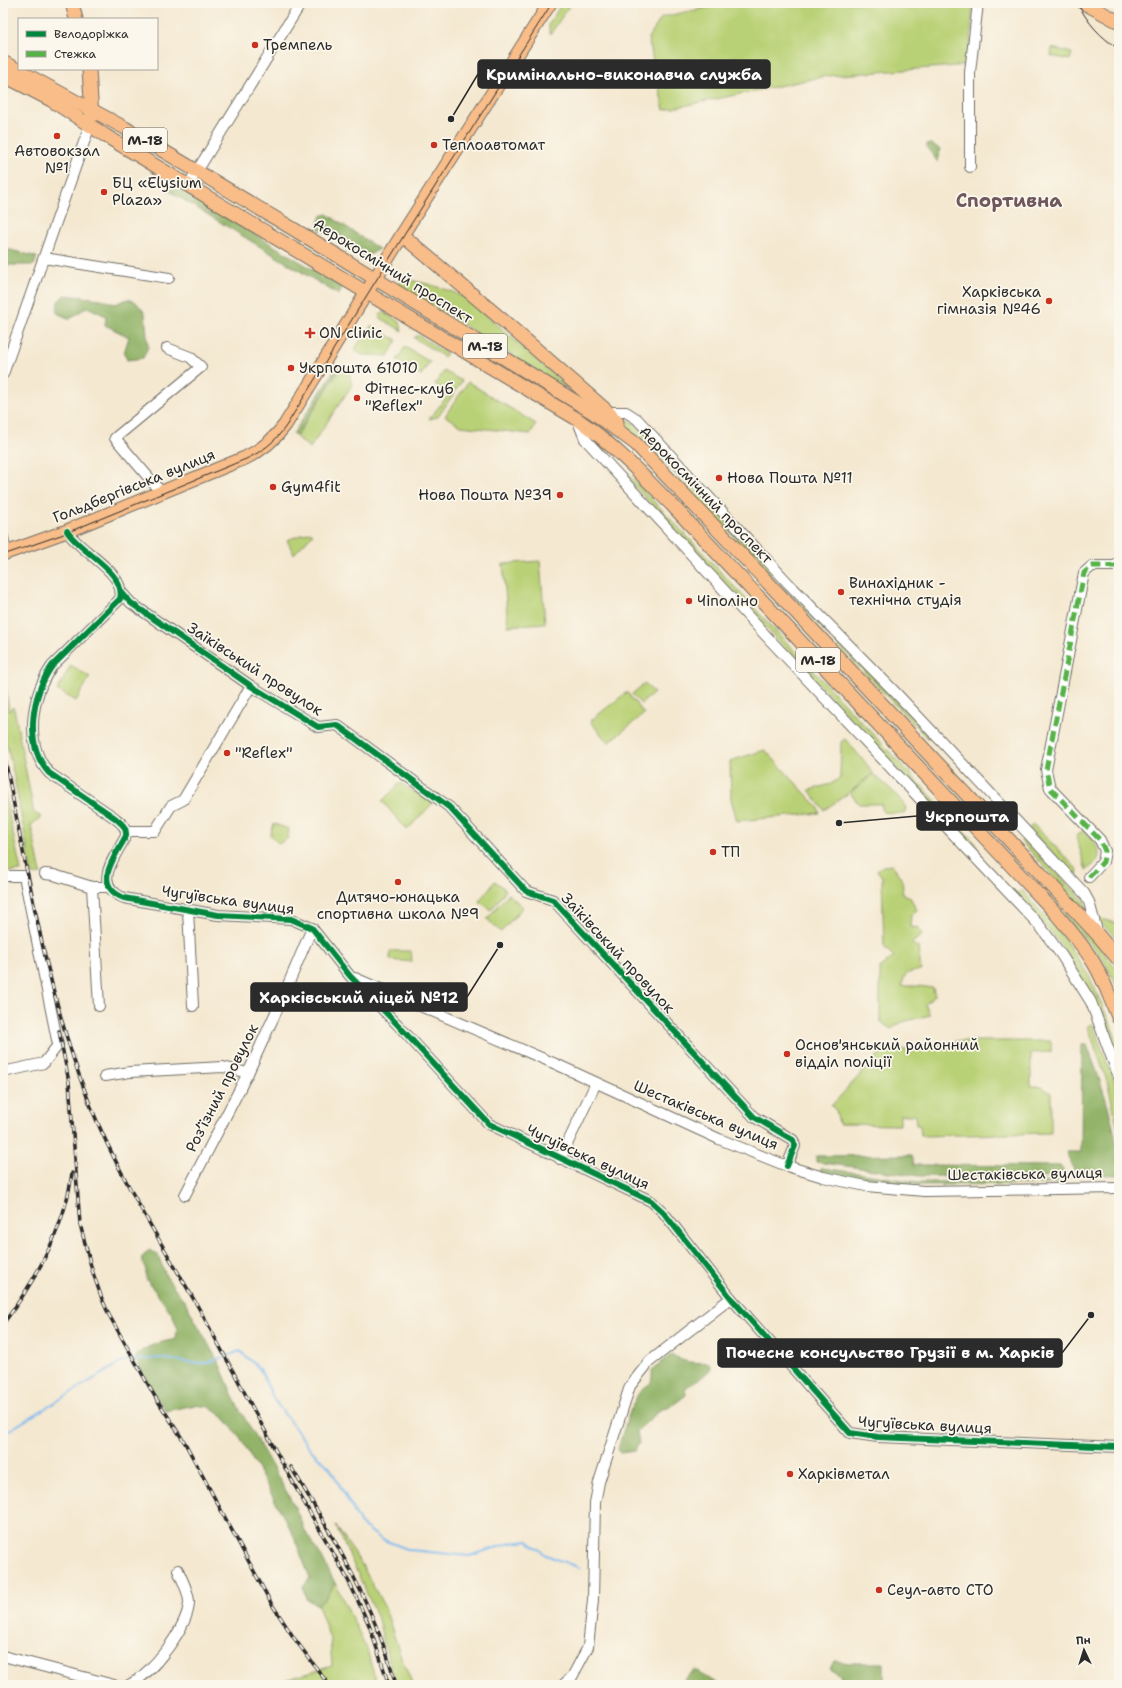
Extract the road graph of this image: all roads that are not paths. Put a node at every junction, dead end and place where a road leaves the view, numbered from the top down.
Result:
1 (72, 3) edge
2 (301, 3) edge
3 (550, 3) edge
4 (978, 3) edge
5 (1084, 3) edge
6 (76, 18) edge
7 (1119, 22) edge
8 (3, 62) edge
9 (89, 70) edge
10 (3, 75) edge
11 (90, 84) junction
12 (92, 110) junction
13 (110, 120) junction
14 (90, 125) junction
15 (970, 167) dead end
16 (197, 171) junction
17 (189, 184) junction
18 (402, 235) junction
19 (44, 258) junction
20 (169, 278) dead end
21 (376, 279) junction
22 (367, 292) junction
23 (167, 348) dead end
24 (3, 374) edge
25 (566, 376) junction
26 (559, 393) junction
27 (608, 412) junction
28 (594, 413) junction
29 (577, 419) junction
30 (636, 444) junction
31 (161, 492) junction
32 (67, 531) junction
33 (3, 537) edge
34 (5, 554) edge
35 (1119, 562) edge
36 (122, 593) junction
37 (251, 686) junction
38 (126, 831) junction
39 (45, 874) dead end
40 (3, 876) edge
41 (1089, 876) dead end
42 (92, 887) junction
43 (108, 887) junction
44 (188, 910) junction
45 (312, 928) junction
46 (1098, 935) junction
47 (1119, 960) edge
48 (350, 976) junction
49 (99, 1006) dead end
50 (193, 1006) dead end
51 (1119, 1019) edge
52 (3, 1072) edge
53 (248, 1073) junction
54 (105, 1076) dead end
55 (1119, 1077) edge
56 (596, 1083) junction
57 (560, 1159) junction
58 (787, 1166) junction
59 (1119, 1188) edge
60 (185, 1195) dead end
61 (731, 1298) junction
62 (1119, 1447) edge
63 (178, 1570) dead end
64 (3, 1656) edge
65 (114, 1685) edge
66 (129, 1685) edge
67 (563, 1685) edge

1 - 6 main road
2 - 16 street
3 - 18 main road, Гольдбергівська вулиця
4 - 15 street
5 - 7 main road
8 - 12 main road, М-18
9 - 11 main road
10 - 14 main road, М-18
11 - 12 main road
11 - 13 main road
12 - 13 main road, Аерокосмічний проспект / М-18
12 - 14 main road
13 - 16 main road, Аерокосмічний проспект / М-18
14 - 17 main road, Аерокосмічний проспект / М-18
14 - 19 street
16 - 17 street
16 - 21 main road, Аерокосмічний проспект / М-18
17 - 22 main road, Аерокосмічний проспект / М-18
18 - 21 main road, Гольдбергівська вулиця
18 - 25 main road
19 - 20 street
19 - 24 street
21 - 22 main road, Гольдбергівська вулиця
21 - 26 main road, Аерокосмічний проспект / М-18
22 - 29 main road, Аерокосмічний проспект / М-18
22 - 31 main road, Гольдбергівська вулиця
23 - 31 street
25 - 26 main road
25 - 27 main road
26 - 28 main road, Аерокосмічний проспект / М-18
27 - 28 street
27 - 30 main road
27 - 46 street
28 - 30 main road, Аерокосмічний проспект / М-18
29 - 51 main road, Аерокосмічний проспект / М-18
29 - 55 street
30 - 46 main road, Аерокосмічний проспект / М-18
31 - 32 main road, Гольдбергівська вулиця
32 - 34 main road, Гольдбергівська вулиця
32 - 36 street
33 - 34 street
35 - 41 street
36 - 37 street, Заїківський провулок
36 - 38 street
37 - 38 street
37 - 58 street, Заїківський провулок
38 - 43 street
39 - 42 street
40 - 52 street
42 - 43 street
42 - 49 street
43 - 44 street, Чугуївська вулиця
44 - 45 street, Чугуївська вулиця
44 - 50 street
45 - 48 street, Чугуївська вулиця
45 - 53 street, Роз’їзний провулок
46 - 47 main road, Аерокосмічний проспект / М-18
48 - 56 street, Шестаківська вулиця
48 - 57 street, Чугуївська вулиця
53 - 54 street
53 - 60 street, Роз’їзний провулок
56 - 57 street
56 - 58 street, Шестаківська вулиця
57 - 61 street, Чугуївська вулиця
58 - 59 street, Шестаківська вулиця
61 - 62 street, Чугуївська вулиця
61 - 67 street
63 - 66 street
64 - 65 street

